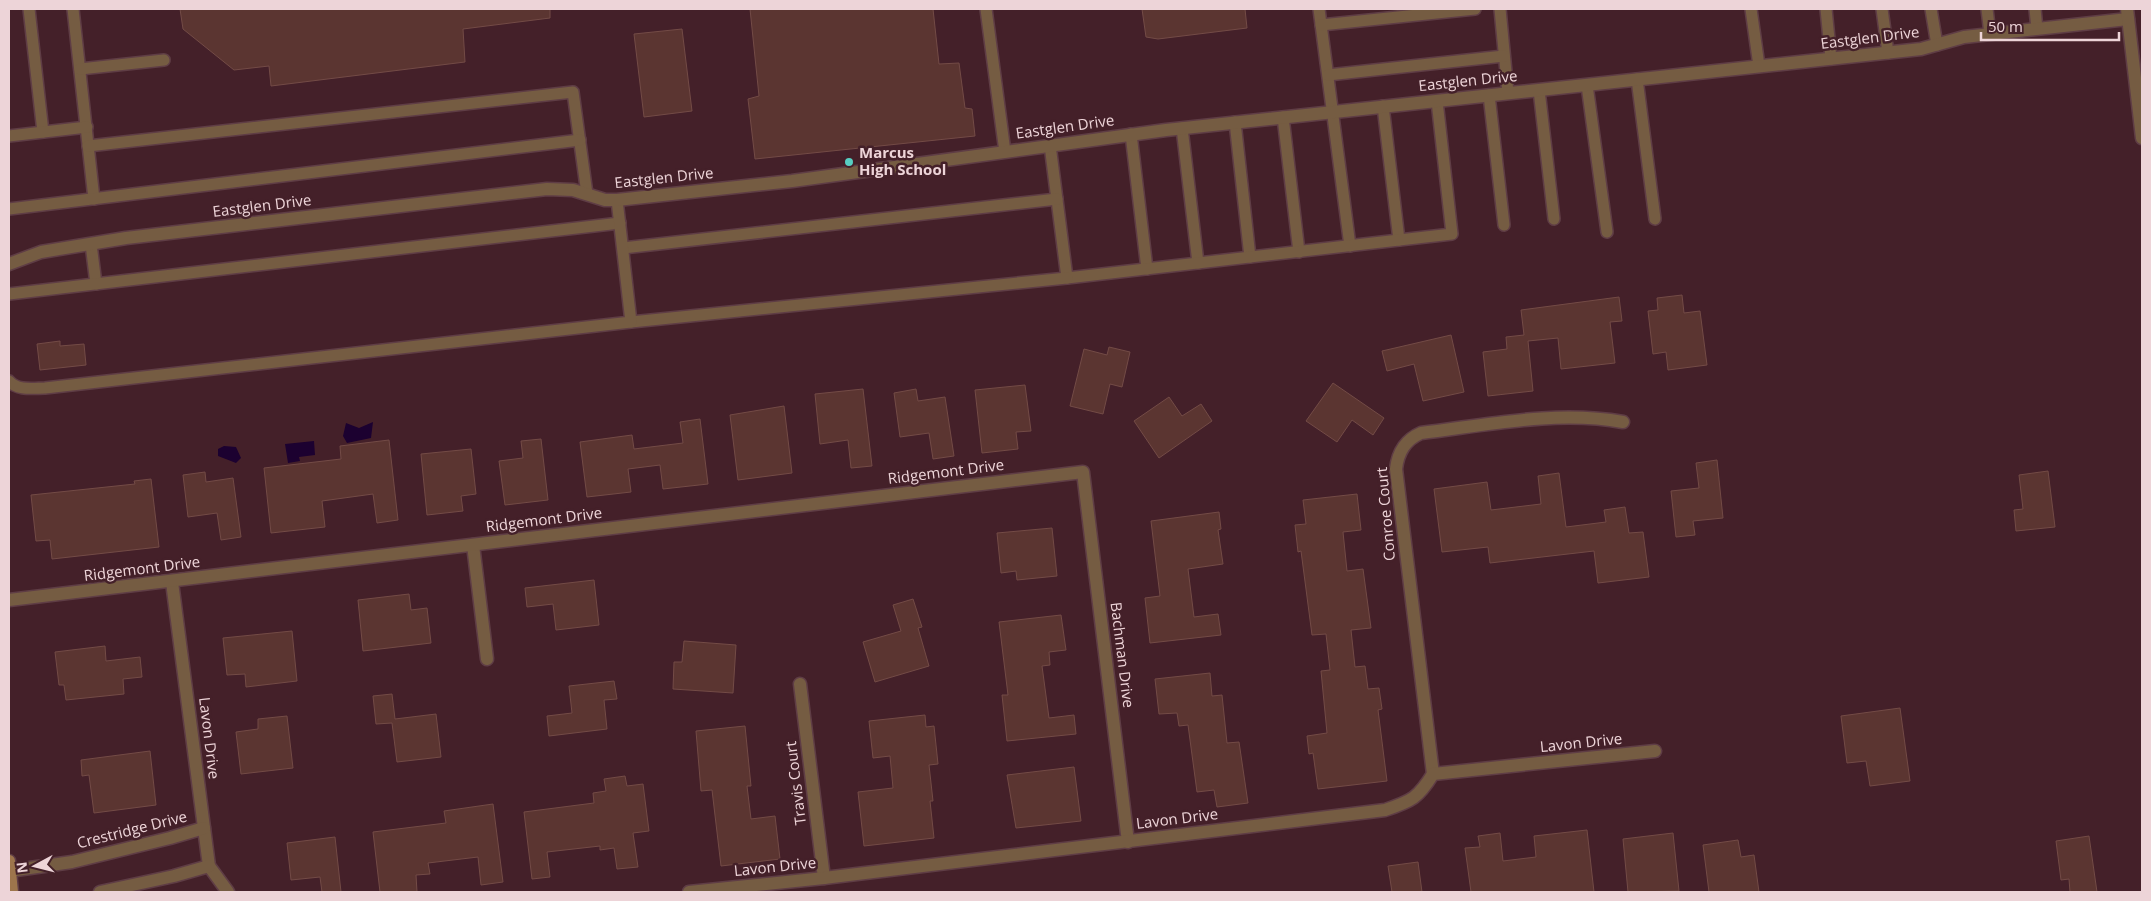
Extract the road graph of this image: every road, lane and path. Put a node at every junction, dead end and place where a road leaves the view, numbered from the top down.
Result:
1 (29, 9) edge
2 (74, 9) edge
3 (986, 9) edge
4 (1319, 9) edge
5 (1475, 9) edge
6 (1500, 9) edge
7 (1751, 9) edge
8 (1826, 9) edge
9 (1882, 9) edge
10 (1931, 9) edge
11 (1987, 9) edge
12 (2035, 9) edge
13 (2128, 14) edge
14 (1322, 25) junction
15 (2037, 29) junction
16 (1990, 34) junction
17 (1937, 45) junction
18 (1888, 53) junction
19 (1504, 56) junction
20 (1831, 59) junction
21 (164, 60) dead end
22 (1758, 66) junction
23 (80, 69) junction
24 (1328, 75) junction
25 (1637, 79) junction
26 (1587, 85) junction
27 (1539, 90) junction
28 (1508, 93) junction
29 (1489, 95) junction
30 (1436, 101) junction
31 (1383, 106) junction
32 (1333, 112) junction
33 (1283, 117) junction
34 (1235, 122) junction
35 (87, 127) junction
36 (1182, 128) junction
37 (43, 132) junction
38 (1131, 134) junction
39 (9, 136) edge
40 (2142, 138) edge
41 (580, 140) junction
42 (88, 146) junction
43 (1050, 146) junction
44 (1005, 152) junction
45 (587, 194) junction
46 (94, 199) junction
47 (1057, 199) junction
48 (617, 200) junction
49 (9, 209) edge
50 (1554, 219) dead end
51 (1655, 219) dead end
52 (620, 223) junction
53 (1504, 225) dead end
54 (1607, 232) dead end
55 (1399, 240) junction
56 (91, 244) junction
57 (1350, 246) junction
58 (623, 248) junction
59 (1299, 252) junction
60 (1250, 257) junction
61 (1198, 263) junction
62 (9, 264) edge
63 (1147, 269) junction
64 (1067, 278) junction
65 (96, 284) junction
66 (9, 294) edge
67 (631, 322) junction
68 (9, 381) edge
69 (1623, 422) dead end
70 (1083, 472) joint
71 (474, 545) junction
72 (172, 582) junction
73 (9, 600) edge
74 (488, 659) dead end
75 (800, 684) dead end
76 (1655, 751) dead end
77 (1433, 774) junction
78 (204, 828) junction
79 (1128, 842) junction
80 (210, 866) junction
81 (9, 867) edge
82 (824, 878) junction
83 (12, 892) edge
84 (100, 892) edge
85 (228, 892) edge
86 (689, 892) edge

1 - 37 lane
2 - 23 lane
3 - 44 lane
4 - 14 lane
5 - 14 lane
6 - 19 lane
7 - 22 lane
8 - 20 lane
9 - 18 lane
10 - 17 lane
11 - 16 lane
12 - 15 lane
13 - 15 street, Eastglen Drive
13 - 40 street
14 - 24 lane
15 - 16 street, Eastglen Drive
16 - 17 street, Eastglen Drive
17 - 18 street, Eastglen Drive
18 - 20 street, Eastglen Drive
19 - 24 lane
19 - 28 lane
20 - 22 street, Eastglen Drive
21 - 23 lane
22 - 25 street, Eastglen Drive
23 - 35 lane
24 - 32 lane
25 - 26 street, Eastglen Drive
25 - 51 lane
26 - 27 street, Eastglen Drive
26 - 54 lane
27 - 28 street, Eastglen Drive
27 - 50 lane
28 - 29 street, Eastglen Drive
29 - 30 street, Eastglen Drive
29 - 53 lane
30 - 31 street, Eastglen Drive
30 - 55 lane
31 - 32 street, Eastglen Drive
31 - 55 lane
32 - 33 street, Eastglen Drive
32 - 57 lane
33 - 34 street, Eastglen Drive
33 - 59 lane
34 - 36 street, Eastglen Drive
34 - 60 lane
35 - 37 lane
35 - 42 lane
36 - 38 street, Eastglen Drive
36 - 61 lane
37 - 39 lane
38 - 43 street, Eastglen Drive
38 - 63 lane
41 - 42 lane
41 - 45 lane
41 - 46 lane
42 - 46 lane
43 - 44 street, Eastglen Drive
43 - 47 lane
44 - 48 street, Eastglen Drive
45 - 48 street, Eastglen Drive
45 - 56 street, Eastglen Drive
46 - 49 lane
47 - 58 lane
47 - 64 lane
48 - 52 lane
52 - 58 lane
52 - 65 lane
55 - 57 lane
56 - 62 street, Eastglen Drive
56 - 65 lane
57 - 59 lane
58 - 67 lane
59 - 60 lane
60 - 61 lane
61 - 63 lane
63 - 64 lane
64 - 67 lane
65 - 66 lane
67 - 68 lane
69 - 77 street, Conroe Court
70 - 71 street, Ridgemont Drive
70 - 79 street, Bachman Drive
71 - 72 street, Ridgemont Drive
71 - 74 street
72 - 73 street, Ridgemont Drive
72 - 78 street, Lavon Drive
75 - 82 street, Travis Court
76 - 77 street, Lavon Drive
77 - 79 street, Lavon Drive
78 - 80 street, Lavon Drive
78 - 81 street, Crestridge Drive
79 - 82 street, Lavon Drive
80 - 84 street
80 - 85 street, Lavon Drive
81 - 83 main road
82 - 86 street, Lavon Drive

